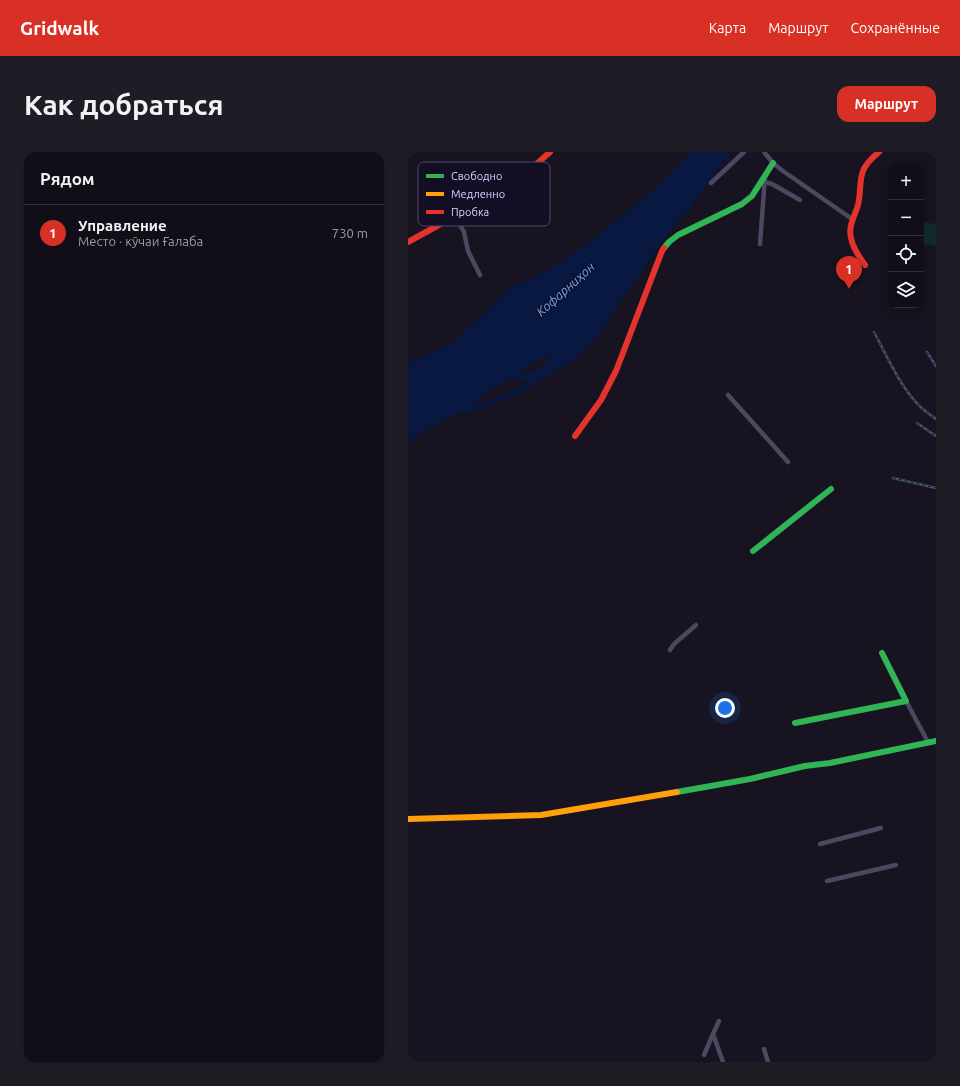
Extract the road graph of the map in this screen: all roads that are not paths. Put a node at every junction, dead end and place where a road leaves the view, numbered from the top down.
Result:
1 (550, 152) edge
2 (744, 152) edge
3 (764, 152) edge
4 (879, 152) edge
5 (539, 162) edge
6 (773, 163) junction
7 (765, 179) junction
8 (711, 183) dead end
9 (800, 200) dead end
10 (852, 219) junction
11 (437, 226) edge
12 (461, 226) edge
13 (408, 242) edge
14 (760, 244) dead end
15 (866, 265) dead end
16 (480, 275) dead end
17 (728, 395) dead end
18 (575, 436) dead end
19 (788, 462) dead end
20 (832, 489) dead end
21 (753, 551) dead end
22 (696, 625) dead end
23 (670, 650) dead end
24 (882, 653) dead end
25 (906, 701) junction
26 (795, 723) dead end
27 (936, 741) edge
28 (928, 742) junction
29 (408, 819) edge
30 (881, 828) dead end
31 (820, 844) dead end
32 (896, 865) dead end
33 (827, 881) dead end
34 (719, 1021) dead end
35 (713, 1034) junction
36 (764, 1049) dead end
37 (704, 1055) dead end
38 (723, 1062) edge
39 (768, 1062) edge

1 - 5 street
2 - 8 street
3 - 6 street
4 - 10 street
6 - 7 street
6 - 10 street
7 - 9 street
7 - 14 street
7 - 18 street
10 - 15 street
11 - 13 street
12 - 16 street
17 - 19 street
20 - 21 street
22 - 23 street
24 - 25 street
25 - 26 street
25 - 28 street
27 - 28 street
28 - 29 street
30 - 31 street
32 - 33 street
34 - 35 street
35 - 37 street
35 - 38 street
36 - 39 street

